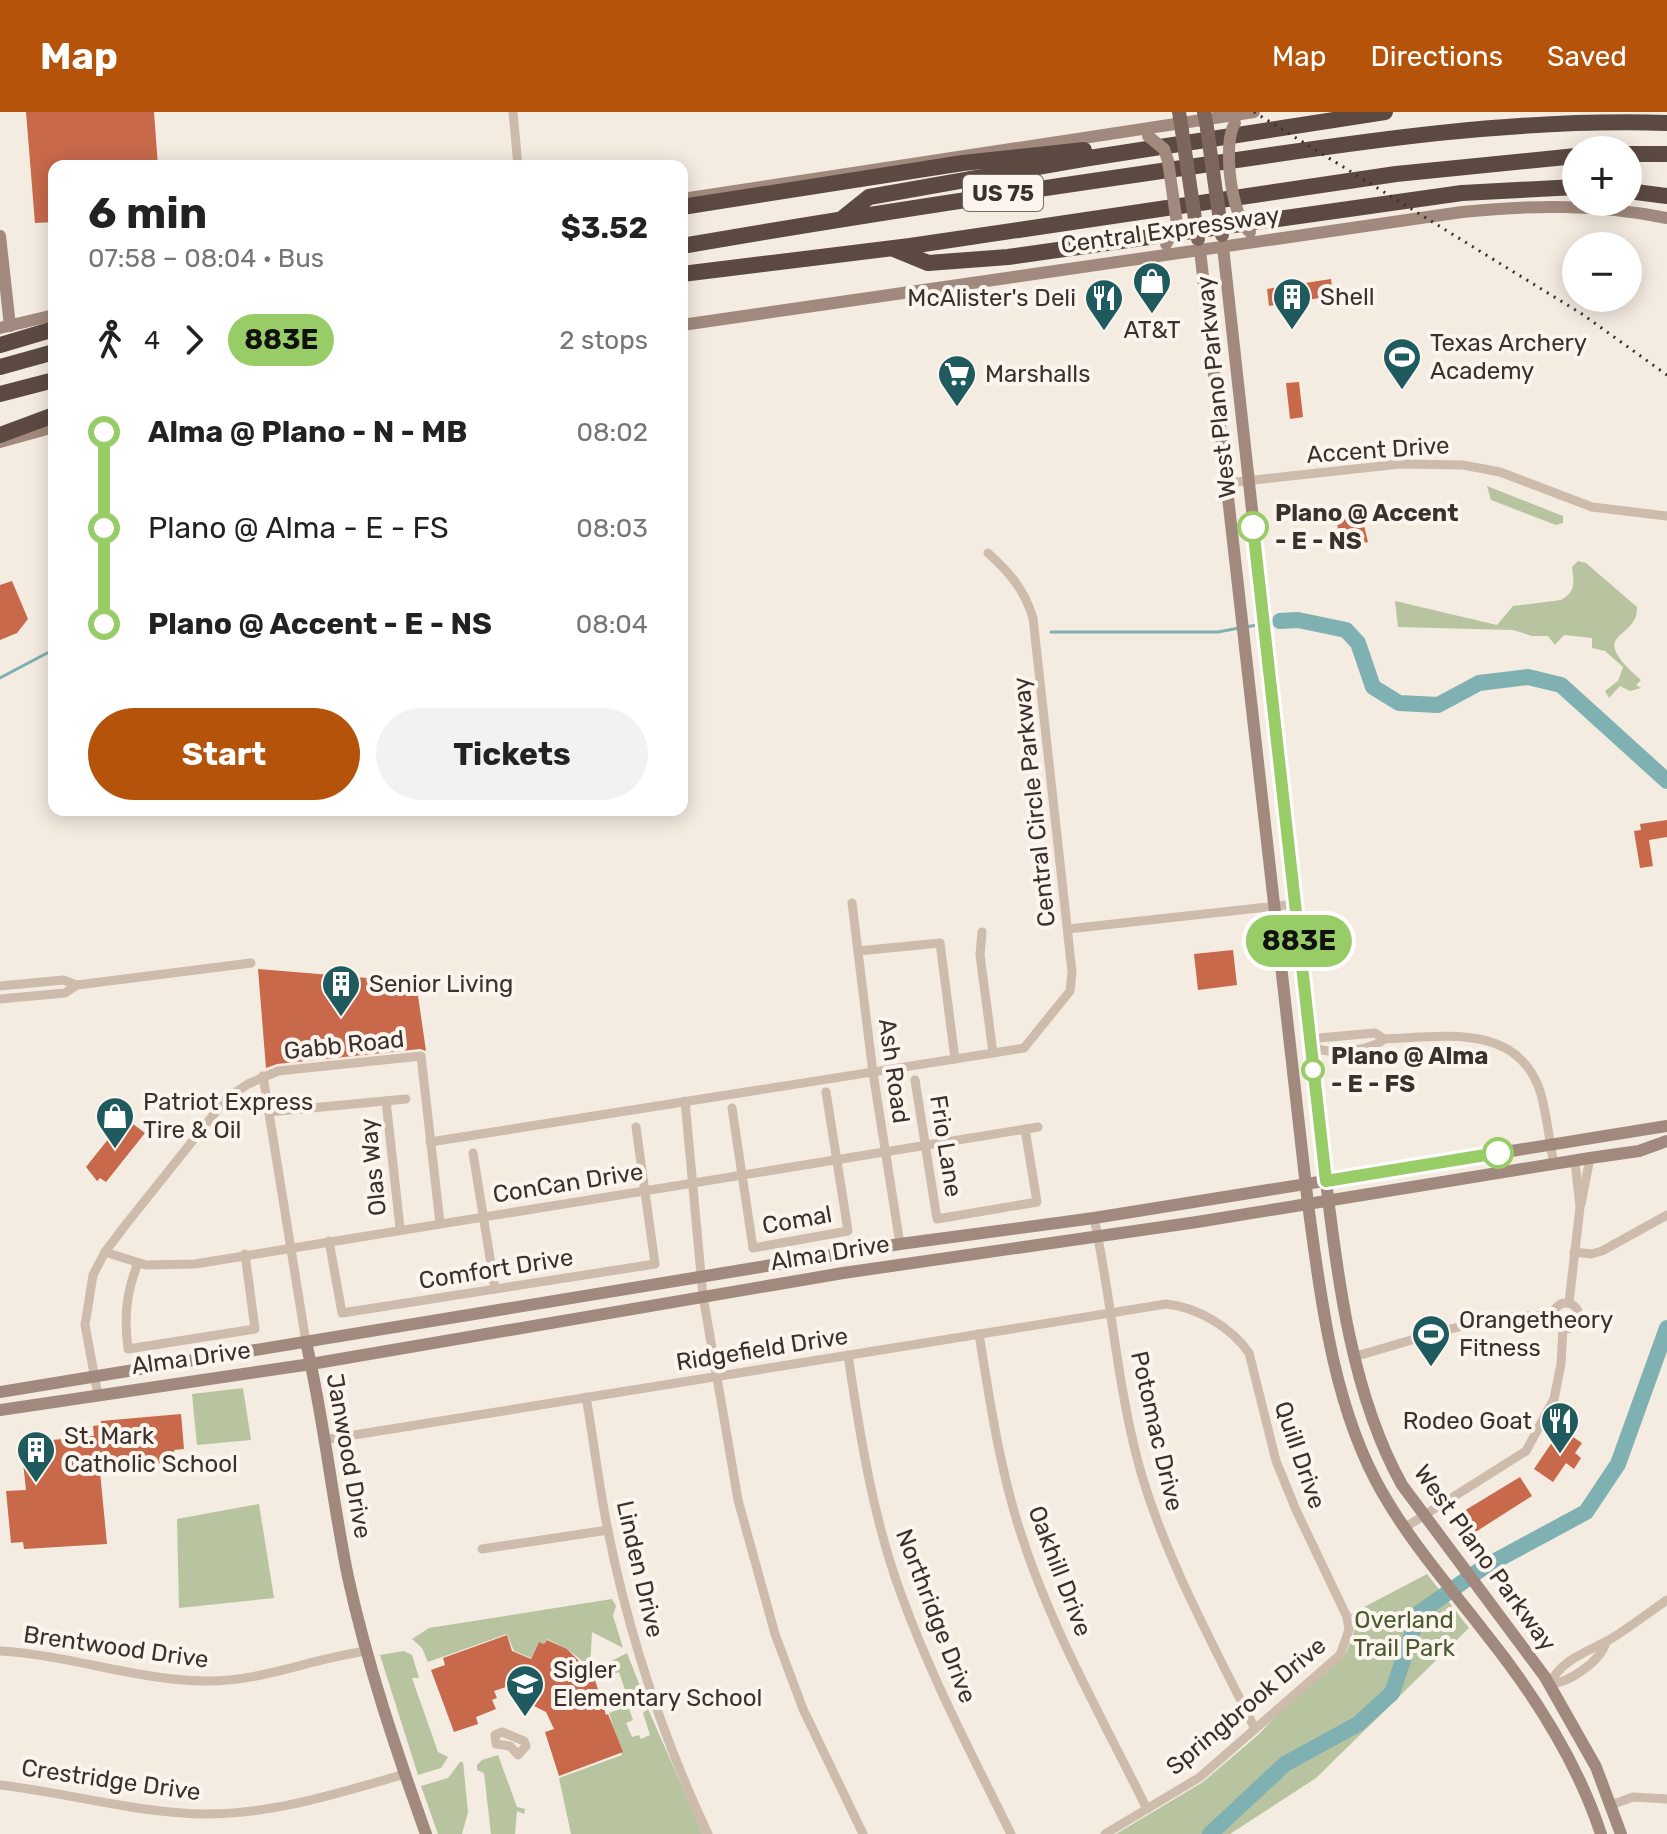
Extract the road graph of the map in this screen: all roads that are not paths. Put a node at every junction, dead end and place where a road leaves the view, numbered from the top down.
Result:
1 (513, 112) edge
2 (1385, 112) edge
3 (1244, 116) edge
4 (1205, 120) edge
5 (1181, 122) edge
6 (1667, 123) edge
7 (1126, 130) junction
8 (1642, 154) edge
9 (1667, 154) edge
10 (1100, 156) junction
11 (1562, 157) edge
12 (517, 160) edge
13 (1562, 188) edge
14 (1642, 193) edge
15 (1667, 196) edge
16 (688, 198) edge
17 (688, 206) edge
18 (843, 218) junction
19 (1667, 218) edge
20 (0, 236) edge
21 (1278, 238) junction
22 (1222, 241) junction
23 (1199, 244) junction
24 (688, 245) edge
25 (893, 248) junction
26 (1148, 257) junction
27 (688, 273) edge
28 (48, 316) edge
29 (688, 324) edge
30 (5, 327) edge
31 (48, 331) edge
32 (0, 345) edge
33 (48, 354) edge
34 (0, 367) edge
35 (48, 382) edge
36 (0, 394) edge
37 (48, 410) edge
38 (48, 417) edge
39 (0, 422) edge
40 (48, 429) edge
41 (0, 435) edge
42 (0, 442) edge
43 (1248, 481) junction
44 (1227, 483) junction
45 (1667, 516) edge
46 (988, 553) dead end
47 (1270, 679) junction
48 (1249, 682) junction
49 (852, 903) dead end
50 (1295, 904) junction
51 (1275, 906) junction
52 (1068, 929) junction
53 (982, 932) dead end
54 (858, 951) junction
55 (251, 963) dead end
56 (77, 985) junction
57 (0, 986) edge
58 (0, 999) edge
59 (1310, 1046) junction
60 (1290, 1047) junction
61 (993, 1053) junction
62 (955, 1059) junction
63 (873, 1073) junction
64 (263, 1076) junction
65 (915, 1080) dead end
66 (826, 1092) dead end
67 (406, 1099) dead end
68 (386, 1101) junction
69 (685, 1101) junction
70 (732, 1108) dead end
71 (269, 1112) junction
72 (1667, 1126) edge
73 (636, 1127) dead end
74 (1038, 1127) dead end
75 (1025, 1129) junction
76 (1594, 1138) junction
77 (1667, 1141) edge
78 (430, 1142) junction
79 (925, 1145) junction
80 (1550, 1145) junction
81 (885, 1152) junction
82 (473, 1153) dead end
83 (1590, 1158) junction
84 (838, 1160) junction
85 (1575, 1161) junction
86 (1554, 1164) junction
87 (742, 1175) junction
88 (1326, 1181) junction
89 (692, 1183) junction
90 (1305, 1184) junction
91 (645, 1191) junction
92 (1328, 1200) junction
93 (1308, 1204) junction
94 (1580, 1207) junction
95 (1667, 1215) edge
96 (483, 1216) junction
97 (1094, 1218) junction
98 (440, 1223) junction
99 (400, 1228) junction
100 (1098, 1237) junction
101 (329, 1241) junction
102 (900, 1244) junction
103 (290, 1246) junction
104 (105, 1252) junction
105 (1574, 1252) junction
106 (245, 1254) junction
107 (138, 1263) junction
108 (702, 1277) junction
109 (495, 1289) junction
110 (703, 1296) junction
111 (1569, 1303) junction
112 (1111, 1313) junction
113 (1206, 1316) joint
114 (1553, 1316) junction
115 (1563, 1329) junction
116 (979, 1334) junction
117 (306, 1342) junction
118 (848, 1355) junction
119 (1356, 1356) junction
120 (1335, 1360) junction
121 (311, 1364) junction
122 (718, 1376) junction
123 (94, 1377) junction
124 (0, 1392) edge
125 (98, 1395) junction
126 (586, 1397) junction
127 (0, 1410) edge
128 (323, 1440) junction
129 (1423, 1516) junction
130 (1404, 1528) junction
131 (608, 1530) junction
132 (482, 1549) dead end
133 (1667, 1600) edge
134 (1347, 1617) joint
135 (0, 1651) edge
136 (367, 1651) junction
137 (1550, 1684) junction
138 (1255, 1729) junction
139 (405, 1774) junction
140 (0, 1785) edge
141 (1667, 1799) edge
142 (1611, 1805) junction
143 (1147, 1809) junction
144 (426, 1834) edge
145 (708, 1834) edge
146 (863, 1834) edge
147 (1011, 1834) edge
148 (1105, 1834) edge
149 (1601, 1834) edge
150 (1621, 1834) edge

1 - 12 street
2 - 10 highway
3 - 4 main road
3 - 21 main road, bridge
4 - 5 main road
4 - 22 main road, bridge
5 - 7 main road
5 - 23 main road, bridge
6 - 18 highway, US 75
7 - 16 main road
7 - 26 main road, bridge
8 - 9 highway
10 - 17 highway
10 - 18 highway
11 - 25 highway, Central Expressway / US 75
13 - 25 highway
14 - 15 highway
18 - 24 highway, US 75
19 - 21 main road, Central Expressway
20 - 30 main road
21 - 22 main road, Central Expressway
22 - 23 main road, Central Expressway
22 - 43 main road, West Plano Parkway
23 - 26 main road, Central Expressway
23 - 44 main road, West Plano Parkway
25 - 27 highway, Central Expressway / US 75
26 - 29 main road, Central Expressway
28 - 30 main road
31 - 32 highway
33 - 34 highway
35 - 36 highway
37 - 39 highway
38 - 41 highway
40 - 42 main road
43 - 44 street, Accent Drive
43 - 45 street, Accent Drive
43 - 47 main road, West Plano Parkway
44 - 48 main road, West Plano Parkway
46 - 52 street, Central Circle Parkway
47 - 48 main road
47 - 50 main road, West Plano Parkway
48 - 51 main road, West Plano Parkway
49 - 54 street, Ash Road
50 - 51 street
50 - 59 main road, West Plano Parkway
51 - 52 street
51 - 60 main road, West Plano Parkway
52 - 61 street, Central Circle Parkway
53 - 61 street
54 - 62 street
54 - 63 street, Ash Road
55 - 56 street
56 - 57 street
56 - 58 street
59 - 60 street
59 - 80 street
59 - 88 main road, West Plano Parkway
60 - 90 main road, West Plano Parkway
61 - 62 street
62 - 63 street
63 - 69 street
63 - 81 street, Ash Road
64 - 71 street, Janwood Drive
64 - 78 street, Gabb Road
64 - 104 street, Gabb Road
65 - 79 street, Frio Lane
66 - 84 street
67 - 68 street
68 - 71 street
68 - 99 street, Olas Way
69 - 78 street
69 - 89 street
70 - 87 street
71 - 103 street, Janwood Drive
72 - 76 main road, Alma Drive
73 - 91 street
74 - 75 street, ConCan Drive
75 - 79 street, ConCan Drive
75 - 79 street, Frio Lane
76 - 80 main road, Alma Drive
76 - 85 main road
77 - 83 main road, Alma Drive
78 - 98 street
79 - 81 street, ConCan Drive
80 - 86 street
80 - 88 main road, Alma Drive
81 - 84 street, ConCan Drive
81 - 102 street, Ash Road
82 - 96 street
83 - 85 main road, Alma Drive
83 - 94 street
84 - 87 street, ConCan Drive
84 - 87 street, Comal
85 - 86 main road, Alma Drive
85 - 94 street
86 - 92 main road, Alma Drive
87 - 89 street, ConCan Drive
88 - 90 main road, Alma Drive
88 - 92 main road, West Plano Parkway
89 - 91 street, ConCan Drive
89 - 108 street
90 - 93 main road, West Plano Parkway
90 - 97 main road, Alma Drive
91 - 96 street, ConCan Drive
91 - 109 street, Comfort Drive
92 - 93 main road, Alma Drive
92 - 119 main road, West Plano Parkway
93 - 100 main road, Alma Drive
93 - 120 main road, West Plano Parkway
94 - 105 street
95 - 105 street
96 - 98 street, ConCan Drive
96 - 109 street
97 - 100 street, Potomac Drive
97 - 102 main road, Alma Drive
98 - 99 street, ConCan Drive
99 - 101 street, ConCan Drive
100 - 110 main road, Alma Drive
100 - 112 street, Potomac Drive
101 - 103 street, ConCan Drive
101 - 109 street, Comfort Drive
102 - 108 main road, Alma Drive
103 - 106 street, ConCan Drive
103 - 117 street, Janwood Drive
104 - 107 street, ConCan Drive
104 - 123 street
105 - 111 street
106 - 107 street, ConCan Drive
106 - 107 street
108 - 110 street
108 - 117 main road, Alma Drive
110 - 121 main road, Alma Drive
110 - 122 street
111 - 114 street
111 - 115 street
112 - 113 street, Ridgefield Drive
112 - 116 street, Ridgefield Drive
112 - 138 street, Potomac Drive
113 - 134 street, Quill Drive
114 - 115 street
114 - 119 street
115 - 129 street
116 - 118 street, Ridgefield Drive
116 - 143 street, Oakhill Drive
117 - 121 main road, Janwood Drive
117 - 123 main road, Alma Drive
118 - 122 street, Ridgefield Drive
118 - 147 street, Northridge Drive
119 - 120 main road
119 - 129 main road, West Plano Parkway
120 - 130 main road, West Plano Parkway
121 - 125 main road, Alma Drive
121 - 128 main road, Janwood Drive
122 - 126 street, Ridgefield Drive
122 - 146 street
123 - 124 main road, Alma Drive
123 - 125 street
125 - 127 main road, Alma Drive
126 - 128 street, Ridgefield Drive
126 - 131 street, Linden Drive
128 - 136 main road, Janwood Drive
129 - 130 street
129 - 137 main road, West Plano Parkway
130 - 149 main road, West Plano Parkway
131 - 132 street
131 - 145 street, Linden Drive
133 - 137 street
134 - 138 street, Springbrook Drive
135 - 136 street, Brentwood Drive
136 - 139 main road, Janwood Drive
137 - 142 main road, West Plano Parkway
138 - 143 street, Springbrook Drive
139 - 140 street, Crestridge Drive
139 - 144 main road, Janwood Drive
141 - 142 street
142 - 150 main road, West Plano Parkway
143 - 148 street, Springbrook Drive

